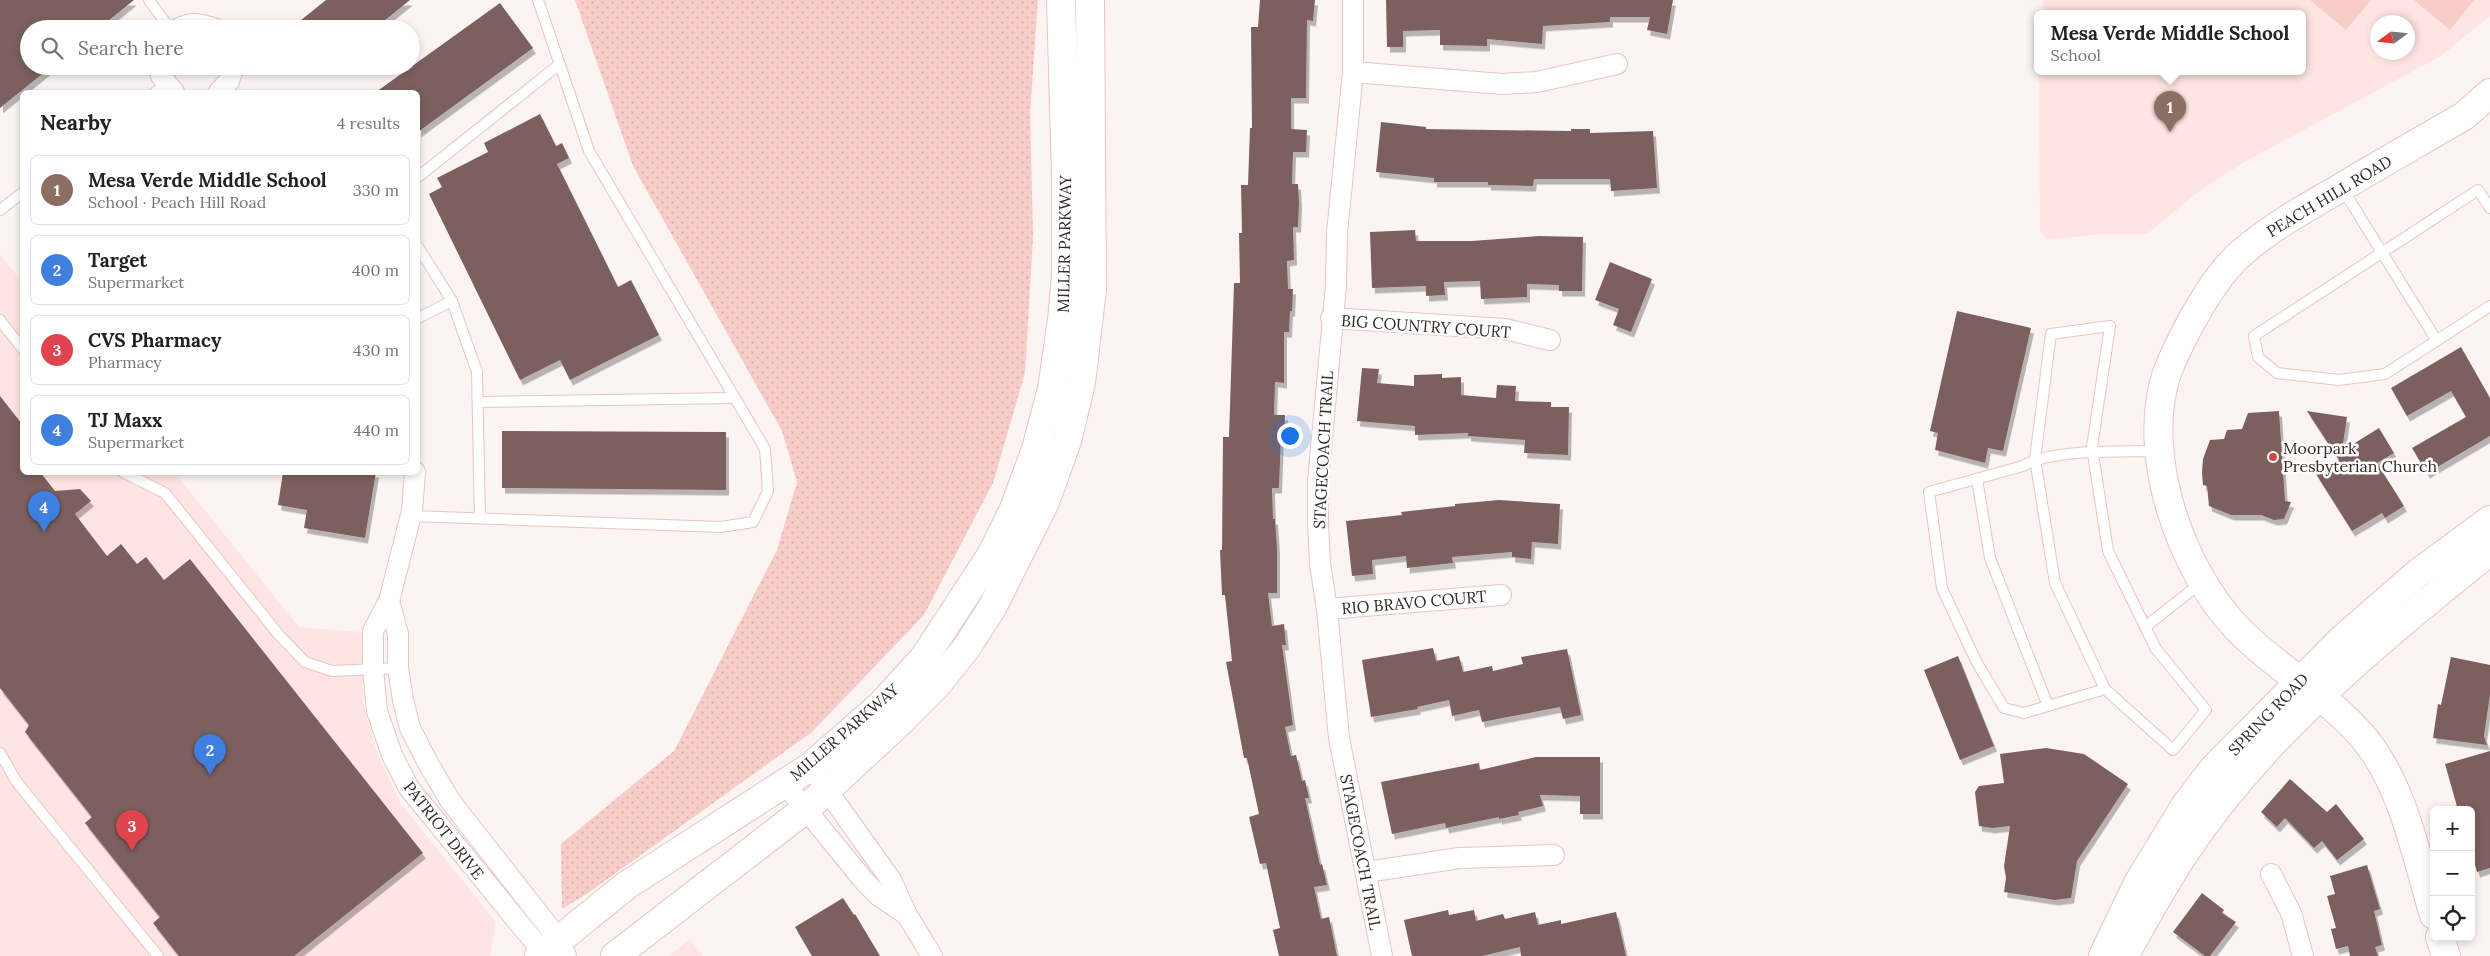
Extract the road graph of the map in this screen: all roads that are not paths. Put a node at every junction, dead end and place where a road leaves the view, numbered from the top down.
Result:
1 (149, 0) edge
2 (538, 0) edge
3 (1061, 0) edge
4 (1090, 0) edge
5 (1353, 0) edge
6 (163, 20) edge
7 (560, 64) junction
8 (1617, 64) dead end
9 (1353, 72) junction
10 (161, 75) edge
11 (232, 75) edge
12 (236, 75) edge
13 (165, 90) edge
14 (220, 90) edge
15 (242, 90) edge
16 (2490, 93) edge
17 (420, 175) edge
18 (2342, 187) junction
19 (20, 194) edge
20 (2490, 208) edge
21 (0, 210) edge
22 (420, 250) edge
23 (2381, 253) junction
24 (452, 300) junction
25 (2490, 306) edge
26 (420, 317) edge
27 (1331, 318) junction
28 (0, 320) edge
29 (1550, 340) dead end
30 (2437, 340) junction
31 (20, 345) edge
32 (734, 398) junction
33 (478, 402) junction
34 (2160, 451) junction
35 (2092, 453) junction
36 (2035, 459) junction
37 (129, 475) edge
38 (415, 475) edge
39 (1977, 479) junction
40 (410, 516) junction
41 (480, 518) junction
42 (2490, 520) edge
43 (2490, 551) edge
44 (2202, 582) junction
45 (1500, 596) dead end
46 (389, 601) junction
47 (1327, 609) junction
48 (2145, 627) junction
49 (398, 668) junction
50 (373, 669) junction
51 (2309, 689) junction
52 (2105, 690) junction
53 (2048, 706) junction
54 (0, 753) edge
55 (810, 767) junction
56 (785, 784) junction
57 (827, 789) junction
58 (806, 809) junction
59 (858, 855) junction
60 (1554, 855) dead end
61 (1366, 872) junction
62 (2271, 874) dead end
63 (2430, 903) edge
64 (2441, 941) edge
65 (551, 952) edge
66 (158, 956) edge
67 (615, 956) edge
68 (932, 956) edge
69 (1382, 956) edge
70 (2103, 956) edge
71 (2124, 956) edge
72 (2303, 956) edge
73 (2446, 956) edge

1 - 6 lane
2 - 7 lane
3 - 55 street, MILLER PARKWAY
4 - 57 street, MILLER PARKWAY
5 - 9 street, STAGECOACH TRAIL
7 - 17 lane
7 - 32 lane
8 - 9 street
9 - 27 street, STAGECOACH TRAIL
10 - 13 street
11 - 14 street
12 - 15 street
16 - 18 street, PEACH HILL ROAD
18 - 23 lane
18 - 34 street, PEACH HILL ROAD
19 - 21 lane
20 - 23 lane
22 - 24 lane
23 - 30 lane
23 - 30 lane
24 - 26 lane
24 - 33 lane
25 - 30 lane
27 - 29 street, BIG COUNTRY COURT
27 - 47 street, STAGECOACH TRAIL
28 - 31 lane
32 - 33 lane
32 - 41 lane
33 - 41 lane
34 - 35 lane
34 - 44 street, PEACH HILL ROAD
35 - 36 lane
35 - 36 lane
35 - 48 lane
36 - 39 lane
36 - 52 lane
37 - 50 lane
38 - 40 street, PATRIOT DRIVE
39 - 53 lane
39 - 53 lane
40 - 41 lane
40 - 46 street, PATRIOT DRIVE
42 - 51 street, SPRING ROAD
43 - 51 street, SPRING ROAD
44 - 48 lane
44 - 51 street, PEACH HILL ROAD
45 - 47 street, RIO BRAVO COURT
46 - 49 street, PATRIOT DRIVE
46 - 50 street, PATRIOT DRIVE
47 - 61 street, STAGECOACH TRAIL
48 - 52 lane
49 - 50 lane
49 - 65 street, PATRIOT DRIVE
50 - 65 street, PATRIOT DRIVE
51 - 63 street, PEACH HILL ROAD
51 - 70 street, SPRING ROAD
51 - 71 street, SPRING ROAD
52 - 53 lane
54 - 66 lane
55 - 56 street, MILLER PARKWAY
55 - 57 street
56 - 58 street
56 - 65 street, MILLER PARKWAY
57 - 58 street, MILLER PARKWAY
57 - 59 street
58 - 59 street
58 - 67 street, MILLER PARKWAY
59 - 68 street
60 - 61 street
61 - 69 street, STAGECOACH TRAIL
62 - 72 street
64 - 73 street

